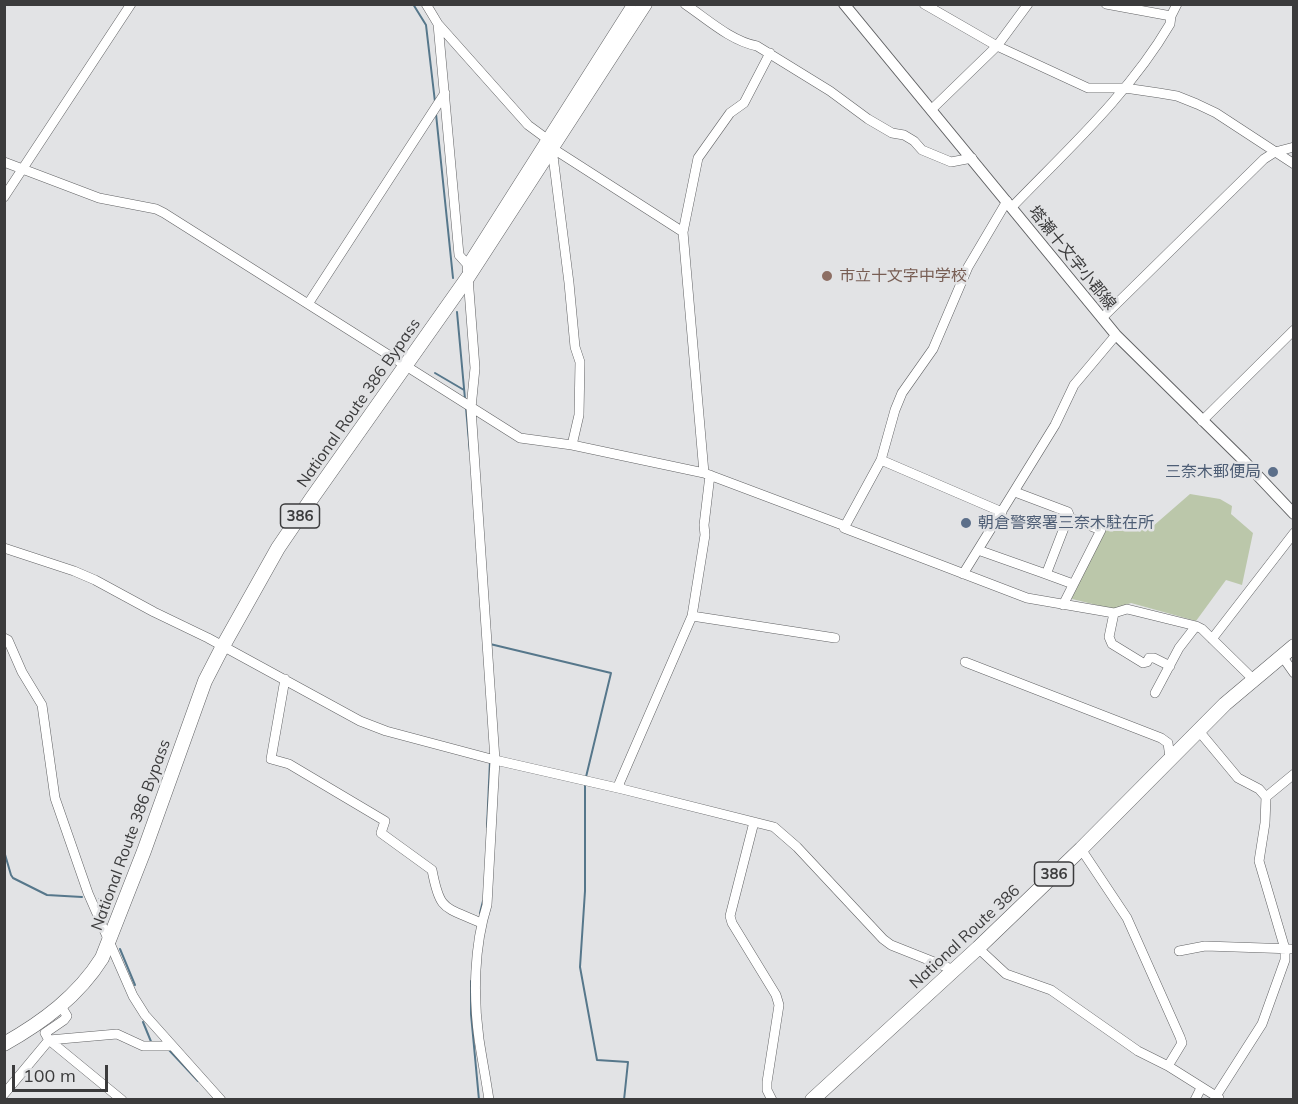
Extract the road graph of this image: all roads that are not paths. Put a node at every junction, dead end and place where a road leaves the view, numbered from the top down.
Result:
1 (131, 4) edge
2 (426, 4) edge
3 (632, 4) edge
4 (645, 4) edge
5 (685, 4) edge
6 (844, 4) edge
7 (924, 4) edge
8 (1028, 4) edge
9 (1106, 4) edge
10 (1177, 4) edge
11 (1171, 16) junction
12 (438, 24) junction
13 (997, 46) junction
14 (770, 53) junction
15 (1125, 88) junction
16 (445, 93) junction
17 (932, 110) junction
18 (550, 143) junction
19 (1293, 147) edge
20 (1275, 152) junction
21 (972, 158) junction
22 (4, 162) edge
23 (1293, 164) edge
24 (22, 170) junction
25 (4, 197) edge
26 (1010, 204) junction
27 (683, 232) junction
28 (468, 271) junction
29 (309, 302) junction
30 (1102, 318) junction
31 (1293, 330) edge
32 (1116, 335) junction
33 (1290, 341) edge
34 (405, 367) junction
35 (471, 408) junction
36 (1202, 421) junction
37 (572, 445) junction
38 (881, 460) junction
39 (707, 474) junction
40 (1015, 492) junction
41 (1002, 513) junction
42 (1293, 514) edge
43 (1068, 517) junction
44 (845, 526) junction
45 (1293, 533) edge
46 (4, 548) edge
47 (978, 550) junction
48 (1043, 573) junction
49 (963, 574) junction
50 (1073, 584) junction
51 (1063, 605) junction
52 (1114, 613) junction
53 (692, 616) junction
54 (1196, 626) junction
55 (4, 638) edge
56 (835, 638) dead end
57 (1212, 639) junction
58 (223, 646) junction
59 (1293, 646) edge
60 (1282, 656) junction
61 (965, 662) dead end
62 (1170, 666) junction
63 (1293, 673) edge
64 (285, 679) junction
65 (1253, 679) junction
66 (1155, 693) dead end
67 (1198, 730) junction
68 (1170, 758) junction
69 (495, 760) junction
70 (1293, 774) edge
71 (622, 789) junction
72 (1266, 797) junction
73 (754, 822) junction
74 (1081, 849) junction
75 (481, 923) junction
76 (109, 944) junction
77 (978, 948) junction
78 (1289, 949) edge
79 (1179, 951) dead end
80 (954, 970) junction
81 (61, 1006) junction
82 (49, 1040) junction
83 (4, 1044) edge
84 (171, 1046) junction
85 (1168, 1066) junction
86 (1201, 1088) junction
87 (4, 1094) edge
88 (1219, 1098) edge
89 (122, 1100) edge
90 (221, 1100) edge
91 (489, 1100) edge
92 (772, 1100) edge
93 (812, 1100) edge
94 (1194, 1100) edge

1 - 24 street
2 - 12 street
3 - 18 street
4 - 18 highway, National Route 386 Bypass / 386
5 - 14 street
6 - 17 main road, 塔瀬十文字小郡線
7 - 13 street
8 - 13 street
9 - 11 street
10 - 11 street
11 - 15 street
12 - 16 street
12 - 18 street
13 - 15 street
13 - 17 street
14 - 21 street
14 - 27 street
15 - 20 street
15 - 26 street
16 - 28 street
16 - 29 street
17 - 21 main road, 塔瀬十文字小郡線
18 - 27 street
18 - 28 highway, National Route 386 Bypass / 386
18 - 37 street
19 - 20 street
20 - 23 street
20 - 30 street
21 - 26 main road, 塔瀬十文字小郡線
22 - 24 street
24 - 25 street
24 - 29 street
26 - 30 main road, 塔瀬十文字小郡線
26 - 38 street
27 - 39 street
28 - 34 highway, National Route 386 Bypass / 386
28 - 35 street
29 - 34 street
30 - 32 main road, 塔瀬十文字小郡線
31 - 33 street
32 - 36 main road, 塔瀬十文字小郡線
32 - 40 street
33 - 36 street
34 - 35 street
34 - 58 highway, National Route 386 Bypass / 386
35 - 37 street
35 - 69 street
36 - 42 main road, 塔瀬十文字小郡線
37 - 39 street
38 - 41 street
38 - 44 street
39 - 44 street
39 - 53 street
40 - 41 street
40 - 43 street
41 - 47 street
43 - 48 street
43 - 50 street
44 - 49 street
45 - 57 street
46 - 58 street
47 - 48 street
47 - 49 street
48 - 50 street
49 - 51 street
50 - 51 street
51 - 52 street
52 - 54 street
52 - 62 street
53 - 56 street
53 - 71 street
54 - 57 street
54 - 62 street
55 - 76 street
57 - 65 street
58 - 64 street
58 - 76 highway, National Route 386 Bypass / 386
59 - 60 highway, National Route 386 / 386
60 - 63 street
60 - 65 highway, National Route 386 / 386
61 - 68 street
62 - 66 street
64 - 69 street
64 - 75 street
65 - 67 highway, National Route 386 / 386
67 - 68 highway, National Route 386 / 386
67 - 72 street
68 - 74 highway, National Route 386 / 386
69 - 71 street
69 - 75 street
70 - 72 street
71 - 73 street
72 - 78 street
73 - 80 street
73 - 92 street
74 - 77 highway, National Route 386 / 386
74 - 85 street
75 - 91 street
76 - 81 highway, National Route 386 Bypass / 386
76 - 84 street
77 - 80 highway, National Route 386 / 386
77 - 85 street
78 - 79 street
78 - 88 street
80 - 93 highway, National Route 386 / 386
81 - 82 street
81 - 83 highway, National Route 386 Bypass / 386
82 - 84 street
82 - 87 street
82 - 89 street
84 - 90 street
85 - 86 street
86 - 88 street
86 - 94 street

